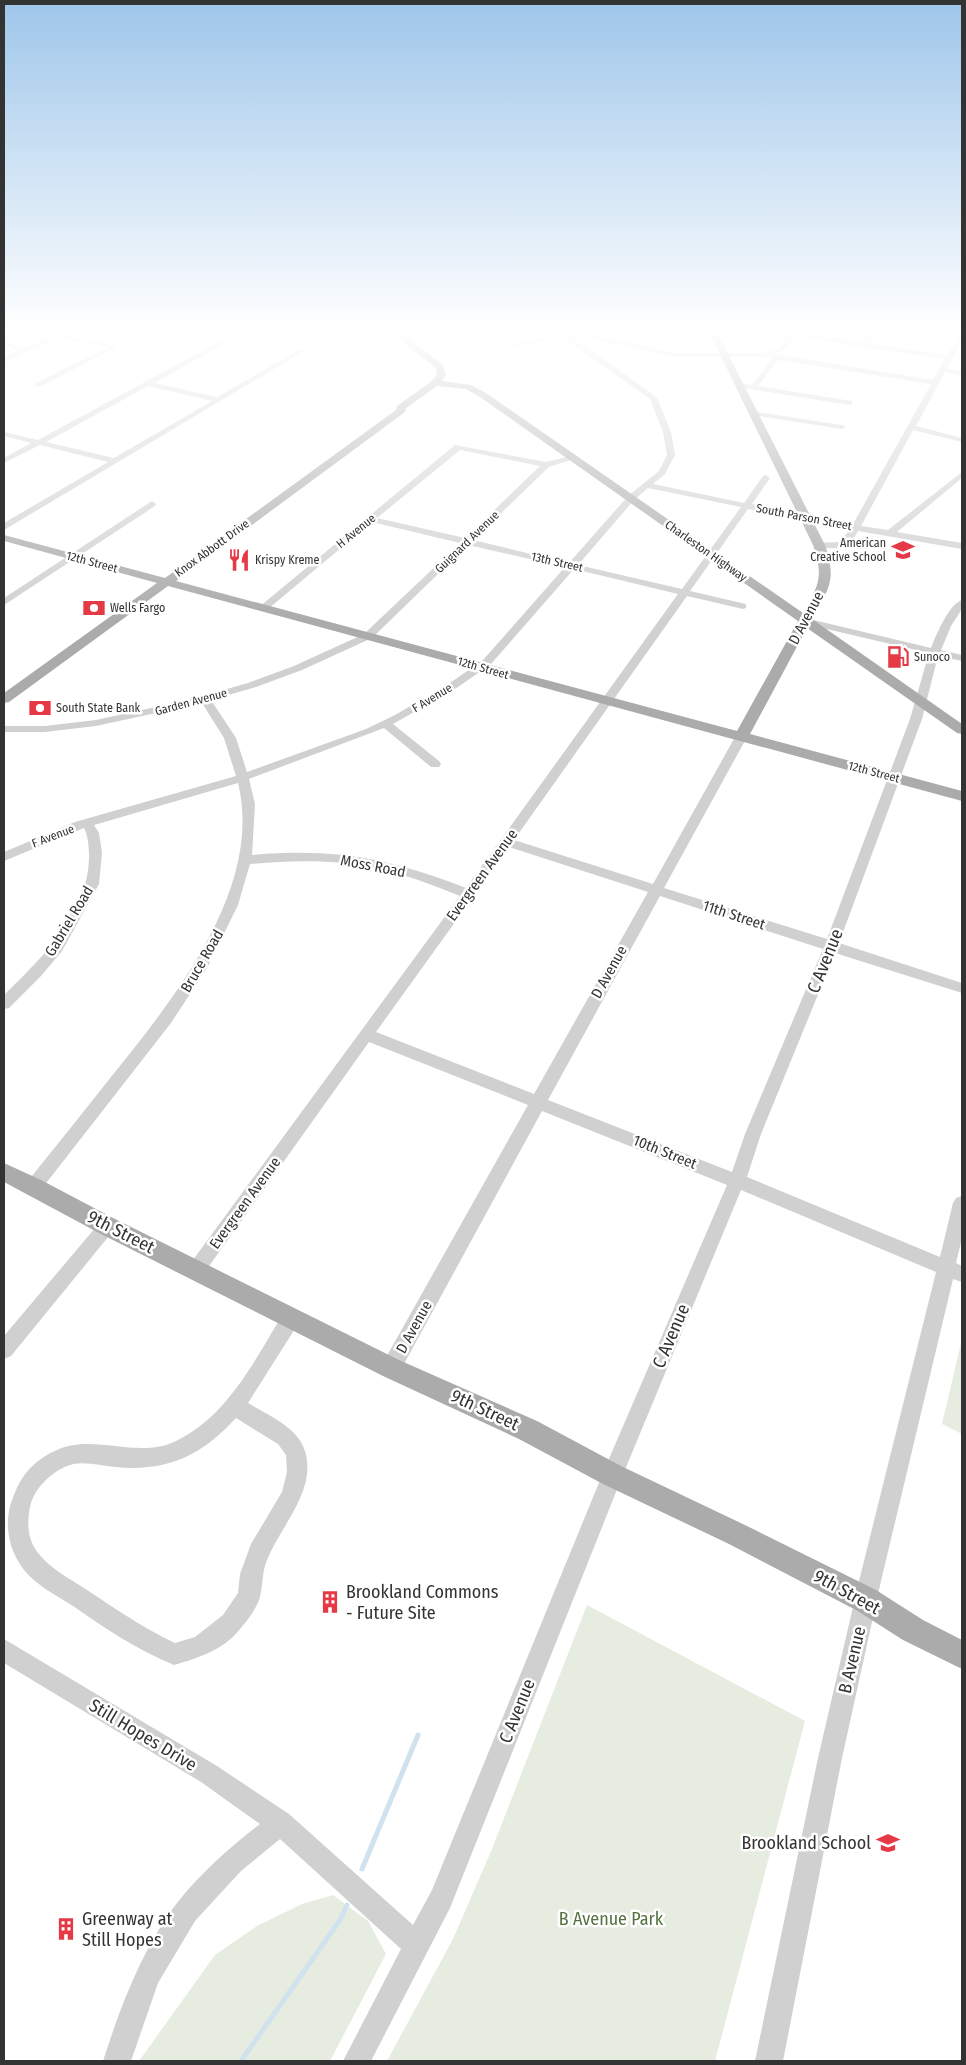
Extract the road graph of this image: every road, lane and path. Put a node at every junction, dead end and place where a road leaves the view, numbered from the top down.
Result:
1 (65, 428) edge
2 (170, 428) edge
3 (377, 428) edge
4 (530, 428) edge
5 (666, 428) edge
6 (761, 428) edge
7 (910, 428) edge
8 (916, 428) edge
9 (4, 434) edge
10 (962, 440) edge
11 (39, 442) junction
12 (571, 457) junction
13 (4, 461) edge
14 (116, 461) junction
15 (546, 465) junction
16 (962, 474) edge
17 (766, 478) dead end
18 (647, 485) junction
19 (631, 498) junction
20 (152, 504) dead end
21 (747, 506) junction
22 (805, 518) junction
23 (371, 519) junction
24 (4, 527) edge
25 (856, 528) junction
26 (890, 534) junction
27 (4, 538) edge
28 (468, 542) junction
29 (819, 546) junction
30 (962, 546) edge
31 (711, 555) junction
32 (73, 557) junction
33 (572, 566) junction
34 (166, 582) junction
35 (685, 592) junction
36 (820, 593) junction
37 (772, 598) junction
38 (4, 602) edge
39 (962, 603) edge
40 (743, 606) dead end
41 (264, 607) junction
42 (805, 622) junction
43 (368, 636) junction
44 (838, 644) junction
45 (792, 645) junction
46 (936, 652) junction
47 (962, 658) edge
48 (480, 667) junction
49 (920, 699) junction
50 (4, 700) edge
51 (204, 700) junction
52 (606, 702) junction
53 (386, 724) junction
54 (4, 729) edge
55 (962, 730) edge
56 (740, 737) junction
57 (435, 764) dead end
58 (242, 778) junction
59 (895, 778) junction
60 (962, 796) edge
61 (88, 823) junction
62 (506, 842) junction
63 (4, 857) edge
64 (245, 860) junction
65 (656, 890) junction
66 (468, 894) junction
67 (831, 946) junction
68 (962, 988) edge
69 (4, 1004) edge
70 (367, 1035) junction
71 (537, 1101) junction
72 (4, 1172) edge
73 (737, 1180) junction
74 (34, 1186) junction
75 (962, 1203) edge
76 (107, 1226) junction
77 (196, 1270) junction
78 (954, 1271) edge
79 (291, 1318) junction
80 (4, 1350) edge
81 (391, 1368) junction
82 (235, 1406) junction
83 (612, 1475) junction
84 (866, 1600) junction
85 (4, 1650) edge
86 (962, 1655) edge
87 (280, 1823) junction
88 (417, 1946) junction
89 (117, 2061) edge
90 (357, 2061) edge
91 (770, 2061) edge

1 - 11 street
2 - 14 street
3 - 34 main road, Knox Abbott Drive
4 - 12 main road, Charleston Highway
5 - 18 street, F Avenue
6 - 22 main road
7 - 25 street
8 - 10 street
9 - 11 street
11 - 13 street
11 - 14 street
12 - 15 street, Guignard Avenue
12 - 19 main road, Charleston Highway
14 - 24 street
15 - 23 street, H Avenue
15 - 28 street, Guignard Avenue
16 - 26 street
17 - 21 street, Evergreen Avenue
18 - 19 street, F Avenue
18 - 21 street, South Parson Street
19 - 31 main road, Charleston Highway
19 - 33 street, F Avenue
20 - 32 street
21 - 22 street, South Parson Street
21 - 31 street, Evergreen Avenue
22 - 25 street, South Parson Street
22 - 29 main road
23 - 28 street, 13th Street
23 - 41 street, H Avenue
25 - 26 street, South Parson Street
25 - 29 street
26 - 30 street, South Parson Street
27 - 32 main road, 12th Street
28 - 33 street, 13th Street
28 - 43 street, Guignard Avenue
29 - 36 main road, D Avenue
31 - 35 street, Evergreen Avenue
31 - 37 main road, Charleston Highway
32 - 34 main road, 12th Street
32 - 38 street
33 - 35 street, 13th Street
33 - 48 street, F Avenue
34 - 41 main road, 12th Street
34 - 50 main road, Knox Abbott Drive
35 - 40 street, 13th Street
35 - 52 street, Evergreen Avenue
36 - 37 main road
36 - 42 main road, D Avenue
37 - 42 main road, Charleston Highway
39 - 46 street, C Avenue
41 - 43 main road, 12th Street
42 - 44 main road, Charleston Highway
42 - 45 main road, D Avenue
42 - 46 street
43 - 48 main road, 12th Street
43 - 51 street, Garden Avenue
44 - 45 main road
44 - 49 main road, Charleston Highway
45 - 56 main road, D Avenue
46 - 47 street
46 - 49 street, C Avenue
48 - 52 main road, 12th Street
48 - 53 street, F Avenue
49 - 55 main road, Charleston Highway
49 - 59 street, C Avenue
51 - 54 street, Garden Avenue
51 - 58 street, Bruce Road
52 - 56 main road, 12th Street
52 - 62 street, Evergreen Avenue
53 - 57 street
53 - 58 street, F Avenue
56 - 59 main road, 12th Street
56 - 65 street, D Avenue
58 - 61 street, F Avenue
58 - 64 street, Bruce Road
59 - 60 main road, 12th Street
59 - 67 street, C Avenue
61 - 63 street, F Avenue
61 - 69 street, Gabriel Road
62 - 65 street, 11th Street
62 - 66 street, Evergreen Avenue
64 - 66 street, Moss Road
64 - 74 street, Bruce Road
65 - 67 street, 11th Street
65 - 71 street, D Avenue
66 - 70 street, Evergreen Avenue
67 - 68 street, 11th Street
67 - 73 street, C Avenue
70 - 71 street, 10th Street
70 - 77 street, Evergreen Avenue
71 - 73 street, 10th Street
71 - 81 street, D Avenue
72 - 74 main road, 9th Street
73 - 78 street, 10th Street
73 - 83 street, C Avenue
74 - 76 main road, 9th Street
75 - 78 street, B Avenue
76 - 77 main road, 9th Street
76 - 80 street
77 - 79 main road, 9th Street
78 - 84 street, B Avenue
79 - 81 main road, 9th Street
79 - 82 street
81 - 83 main road, 9th Street
82 - 82 street
83 - 84 main road, 9th Street
83 - 88 street, C Avenue
84 - 86 main road, 9th Street
84 - 91 street, B Avenue
85 - 87 street, Still Hopes Drive
87 - 88 street, Still Hopes Drive
87 - 89 street
88 - 90 street, C Avenue

